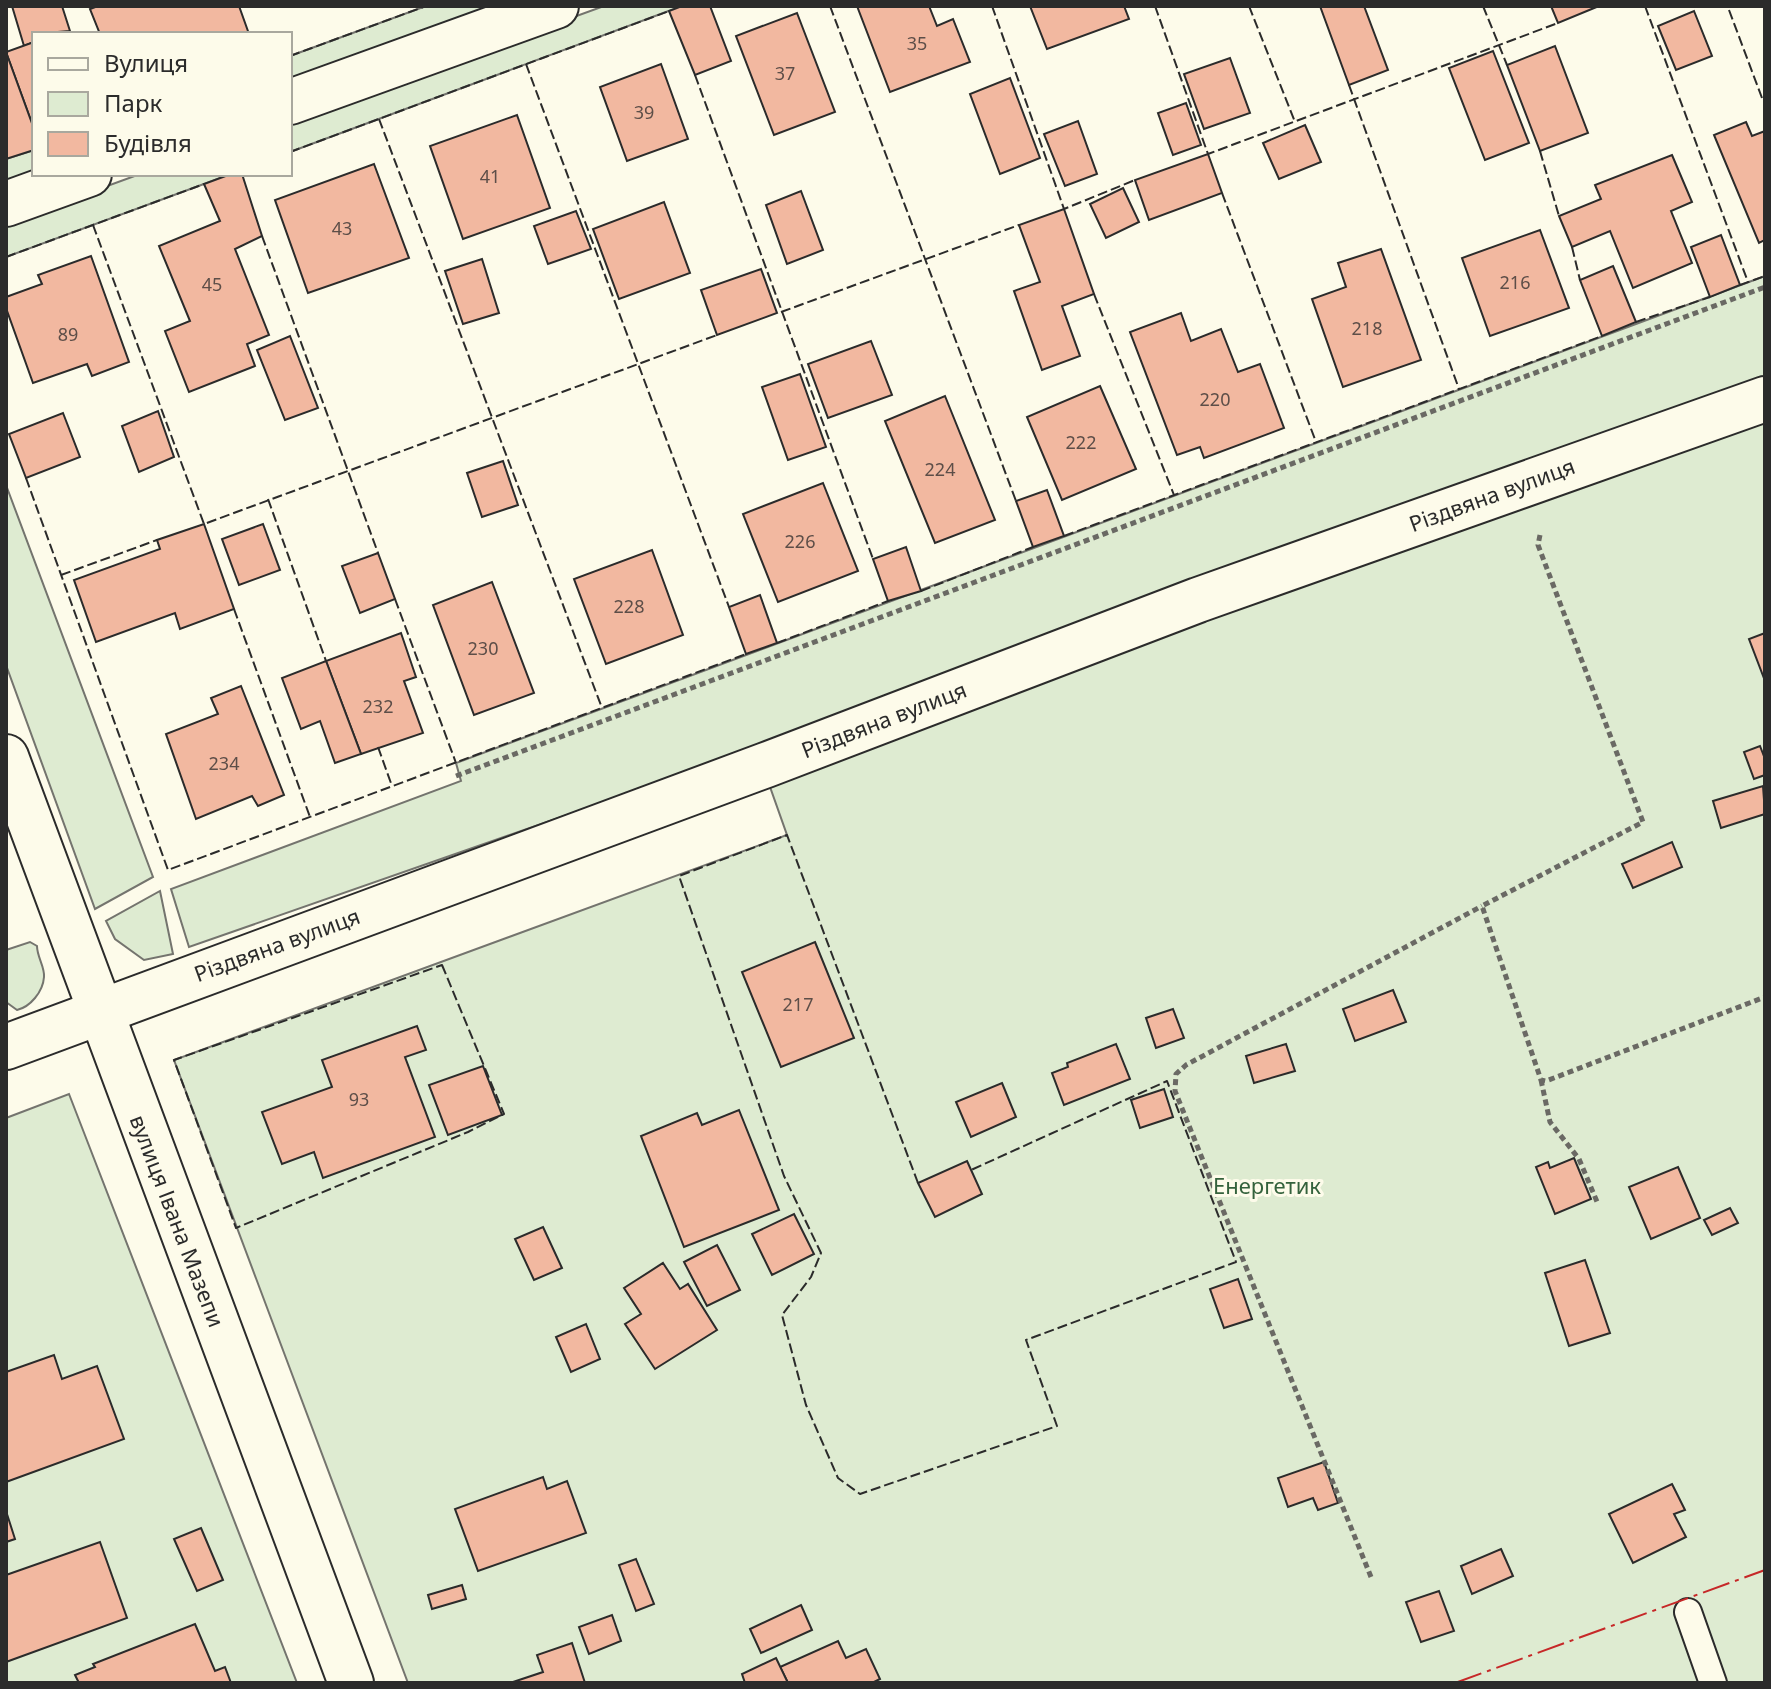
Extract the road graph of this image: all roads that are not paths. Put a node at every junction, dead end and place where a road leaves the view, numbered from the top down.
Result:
1 (556, 6) edge
2 (292, 101) edge
3 (83, 176) edge
4 (6, 204) edge
5 (1765, 399) edge
6 (6, 757) edge
7 (99, 1011) junction
8 (6, 1047) edge
9 (1688, 1612) dead end
10 (351, 1683) edge
11 (1713, 1683) edge

1 - 2 street
3 - 4 street
5 - 7 street, Різдвяна вулиця
6 - 7 street, вулиця Івана Мазепи
7 - 8 street, Різдвяна вулиця
7 - 10 street, вулиця Івана Мазепи
9 - 11 lane

